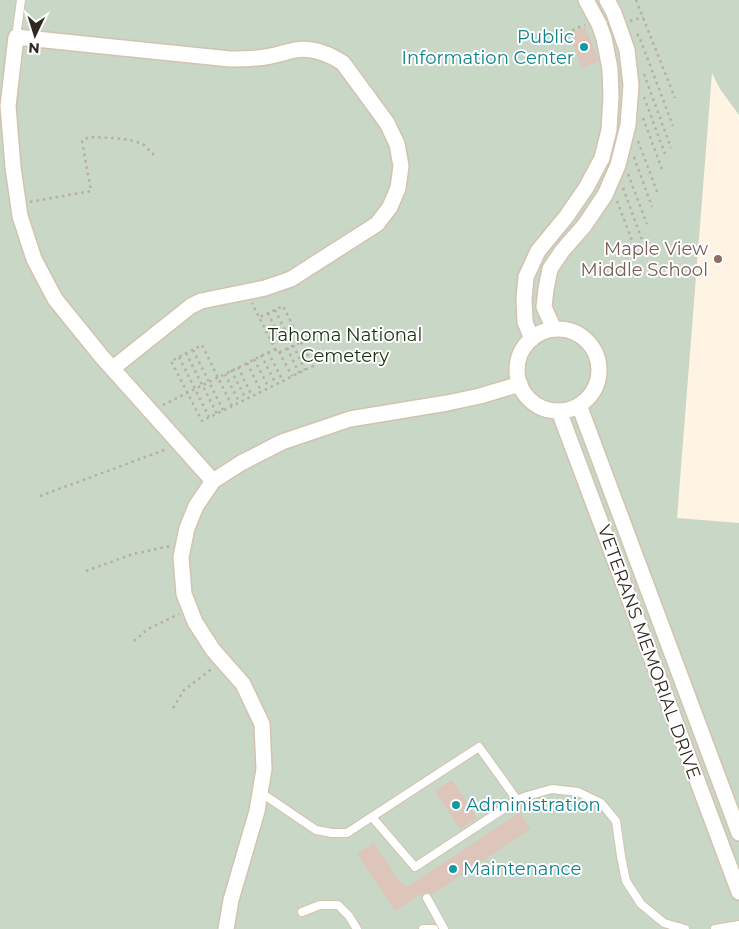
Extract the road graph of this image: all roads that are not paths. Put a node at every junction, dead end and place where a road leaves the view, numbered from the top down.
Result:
1 (21, 0) edge
2 (586, 0) edge
3 (607, 0) edge
4 (16, 37) junction
5 (554, 329) junction
6 (532, 339) junction
7 (113, 368) junction
8 (520, 384) junction
9 (579, 405) junction
10 (559, 411) junction
11 (213, 481) junction
12 (260, 792) junction
13 (517, 800) junction
14 (372, 817) junction
15 (739, 833) edge
16 (739, 892) edge
17 (427, 898) dead end
18 (302, 912) dead end
19 (739, 925) edge
20 (226, 929) edge
21 (356, 929) edge
22 (423, 929) edge
23 (434, 929) edge
24 (444, 929) edge
25 (685, 929) edge
26 (716, 929) edge

1 - 4 lane
2 - 6 street
3 - 5 street
4 - 7 street
4 - 7 street
5 - 6 street
5 - 9 street
6 - 8 street
7 - 11 street
8 - 10 street
8 - 11 street
9 - 10 street
9 - 15 street, VETERANS MEMORIAL DRIVE
10 - 16 street, VETERANS MEMORIAL DRIVE
11 - 12 street
12 - 14 lane
12 - 20 street
13 - 14 lane
13 - 14 lane
13 - 25 lane
17 - 24 lane
18 - 21 lane
19 - 26 lane
22 - 23 lane

